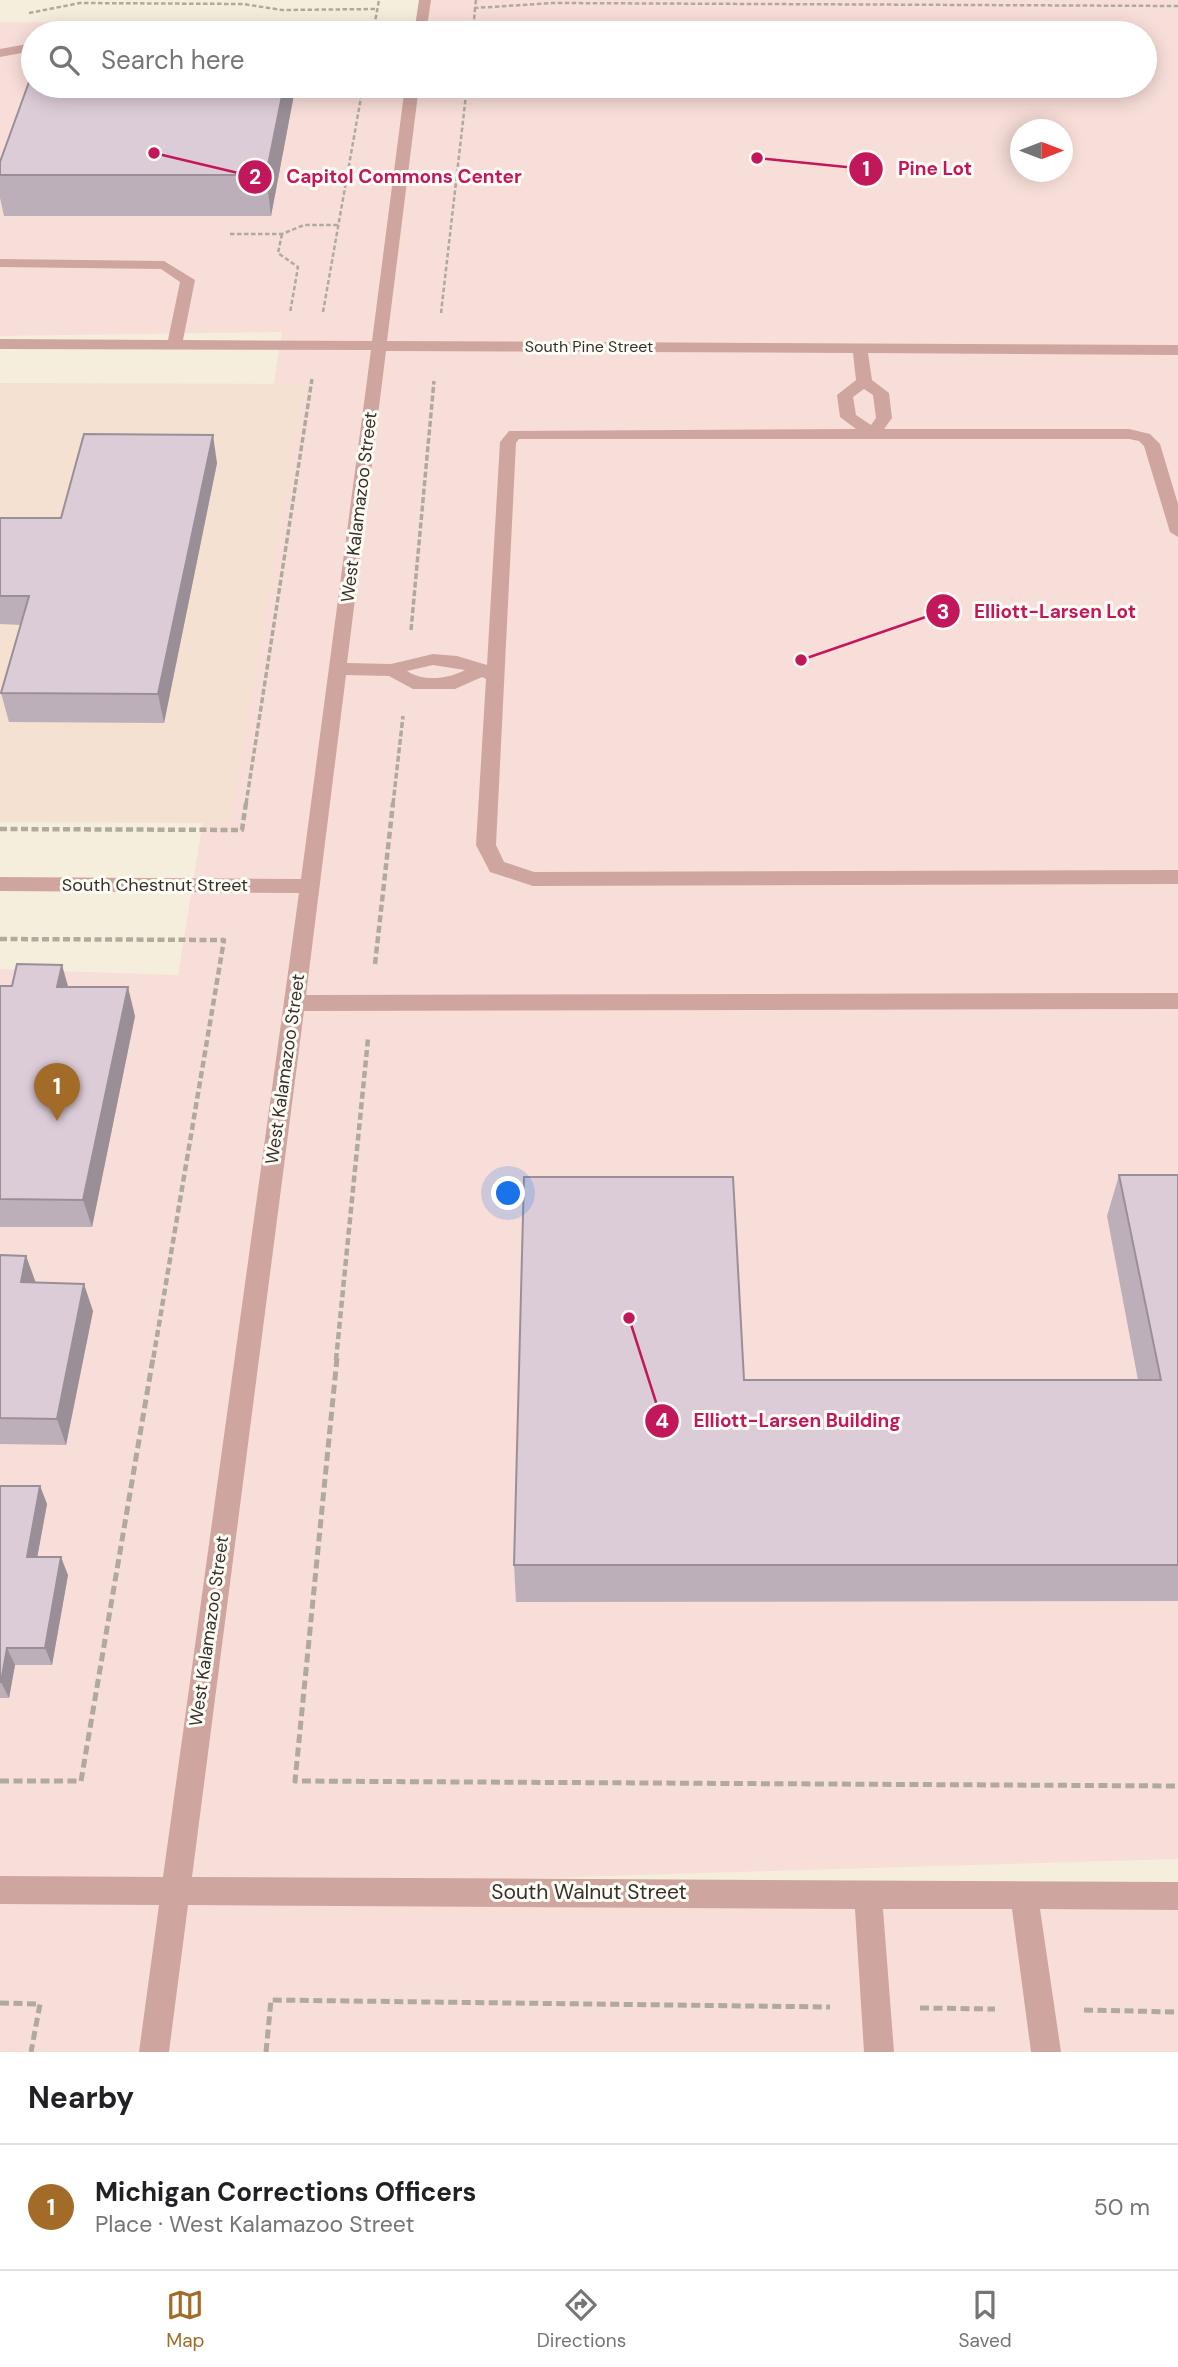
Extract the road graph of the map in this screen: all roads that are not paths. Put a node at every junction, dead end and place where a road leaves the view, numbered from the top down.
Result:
1 (425, 0) edge
2 (422, 21) edge
3 (21, 50) edge
4 (0, 54) edge
5 (411, 98) edge
6 (0, 263) edge
7 (0, 344) edge
8 (175, 344) junction
9 (380, 345) junction
10 (860, 348) junction
11 (1178, 350) edge
12 (864, 382) junction
13 (873, 433) junction
14 (1178, 532) edge
15 (338, 669) junction
16 (489, 673) junction
17 (1178, 877) edge
18 (0, 884) edge
19 (310, 886) junction
20 (1178, 1001) edge
21 (295, 1003) junction
22 (0, 1889) edge
23 (174, 1889) junction
24 (868, 1894) junction
25 (1024, 1895) junction
26 (1178, 1896) edge
27 (154, 2052) edge
28 (879, 2052) edge
29 (1046, 2052) edge

1 - 2 street
3 - 4 street
5 - 9 street, West Kalamazoo Street
6 - 8 street
7 - 8 street, South Pine Street
8 - 9 street, South Pine Street
9 - 10 street, South Pine Street
9 - 15 street, West Kalamazoo Street
10 - 11 street, South Pine Street
10 - 12 street
12 - 13 street
12 - 13 street
13 - 14 street
13 - 16 street
15 - 16 street
15 - 19 street, West Kalamazoo Street
16 - 17 street
18 - 19 street, South Chestnut Street
19 - 21 street, West Kalamazoo Street
20 - 21 street
21 - 23 street, West Kalamazoo Street
22 - 23 street, South Walnut Street
23 - 24 street, South Walnut Street
23 - 27 street, West Kalamazoo Street
24 - 25 street, South Walnut Street
24 - 28 street
25 - 26 street, South Walnut Street
25 - 29 street

